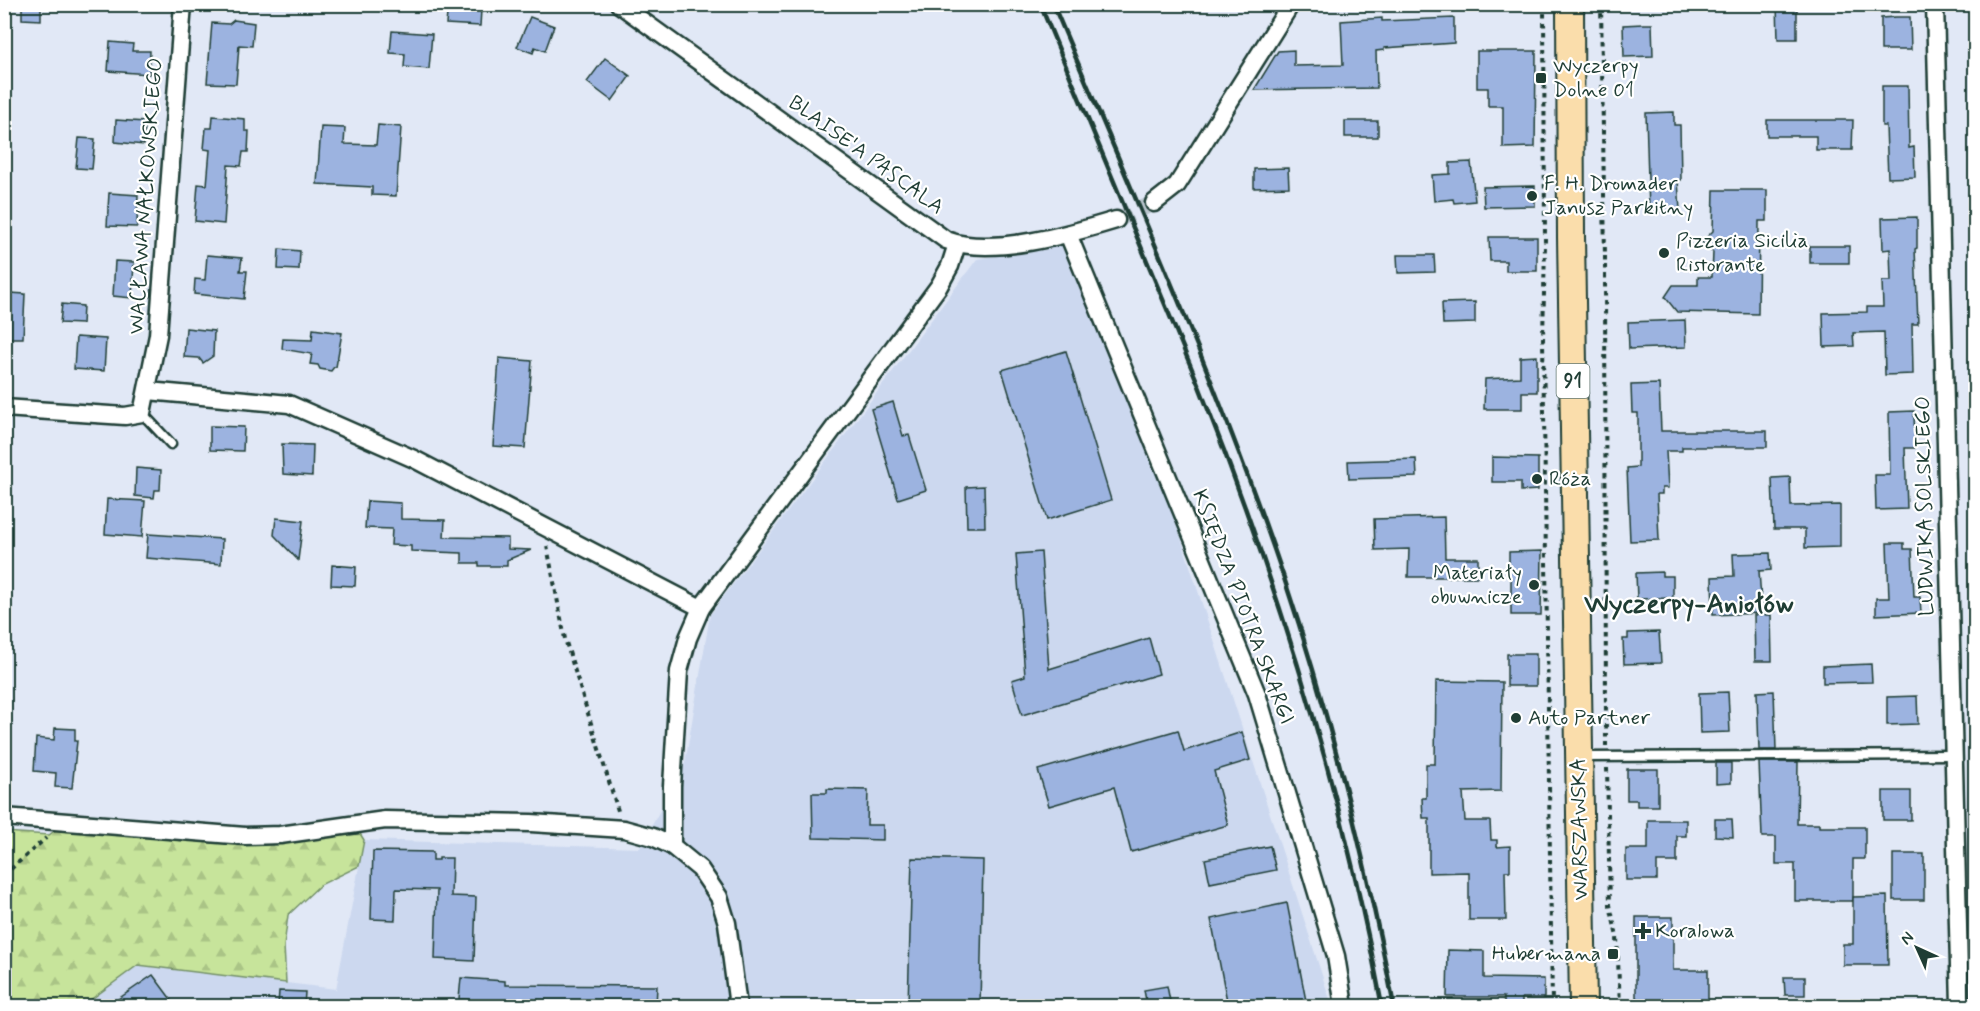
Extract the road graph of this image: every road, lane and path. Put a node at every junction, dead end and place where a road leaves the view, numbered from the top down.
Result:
1 (183, 4) edge
2 (619, 4) edge
3 (1291, 4) edge
4 (1544, 4) edge
5 (1570, 4) edge
6 (1601, 4) edge
7 (1935, 4) edge
8 (1154, 203) tunnel mouth
9 (1116, 220) tunnel mouth
10 (1068, 234) junction
11 (957, 244) junction
12 (148, 391) junction
13 (4, 408) edge
14 (142, 413) junction
15 (171, 444) dead end
16 (544, 528) junction
17 (701, 608) junction
18 (1954, 754) junction
19 (1578, 757) junction
20 (1606, 757) junction
21 (4, 817) edge
22 (68, 821) junction
23 (624, 829) junction
24 (672, 846) junction
25 (4, 875) edge
26 (738, 1006) edge
27 (1344, 1006) edge
28 (1552, 1006) edge
29 (1583, 1006) edge
30 (1620, 1006) edge
31 (1960, 1006) edge

1 - 12 street, WACŁAWA NAŁKOWSKIEGO
2 - 11 street, BLAISE'A PASCALA
3 - 8 street
4 - 28 path
5 - 19 main road, WARSZAWSKA / 91
6 - 20 path
7 - 18 street, LUDWIKA SOLSKIEGO
9 - 10 street, BLAISE'A PASCALA
10 - 11 street, BLAISE'A PASCALA
10 - 27 street, KSIĘDZA PIOTRA SKARGI
11 - 17 street
12 - 14 street, WACŁAWA NAŁKOWSKIEGO
12 - 16 street
13 - 14 street
14 - 15 lane
16 - 17 street
16 - 23 path
17 - 24 street
18 - 20 lane
18 - 31 street, LUDWIKA SOLSKIEGO
19 - 20 lane
19 - 29 main road, WARSZAWSKA / 91
20 - 30 path
21 - 22 street
22 - 23 street
22 - 25 path
23 - 24 street
24 - 26 street

